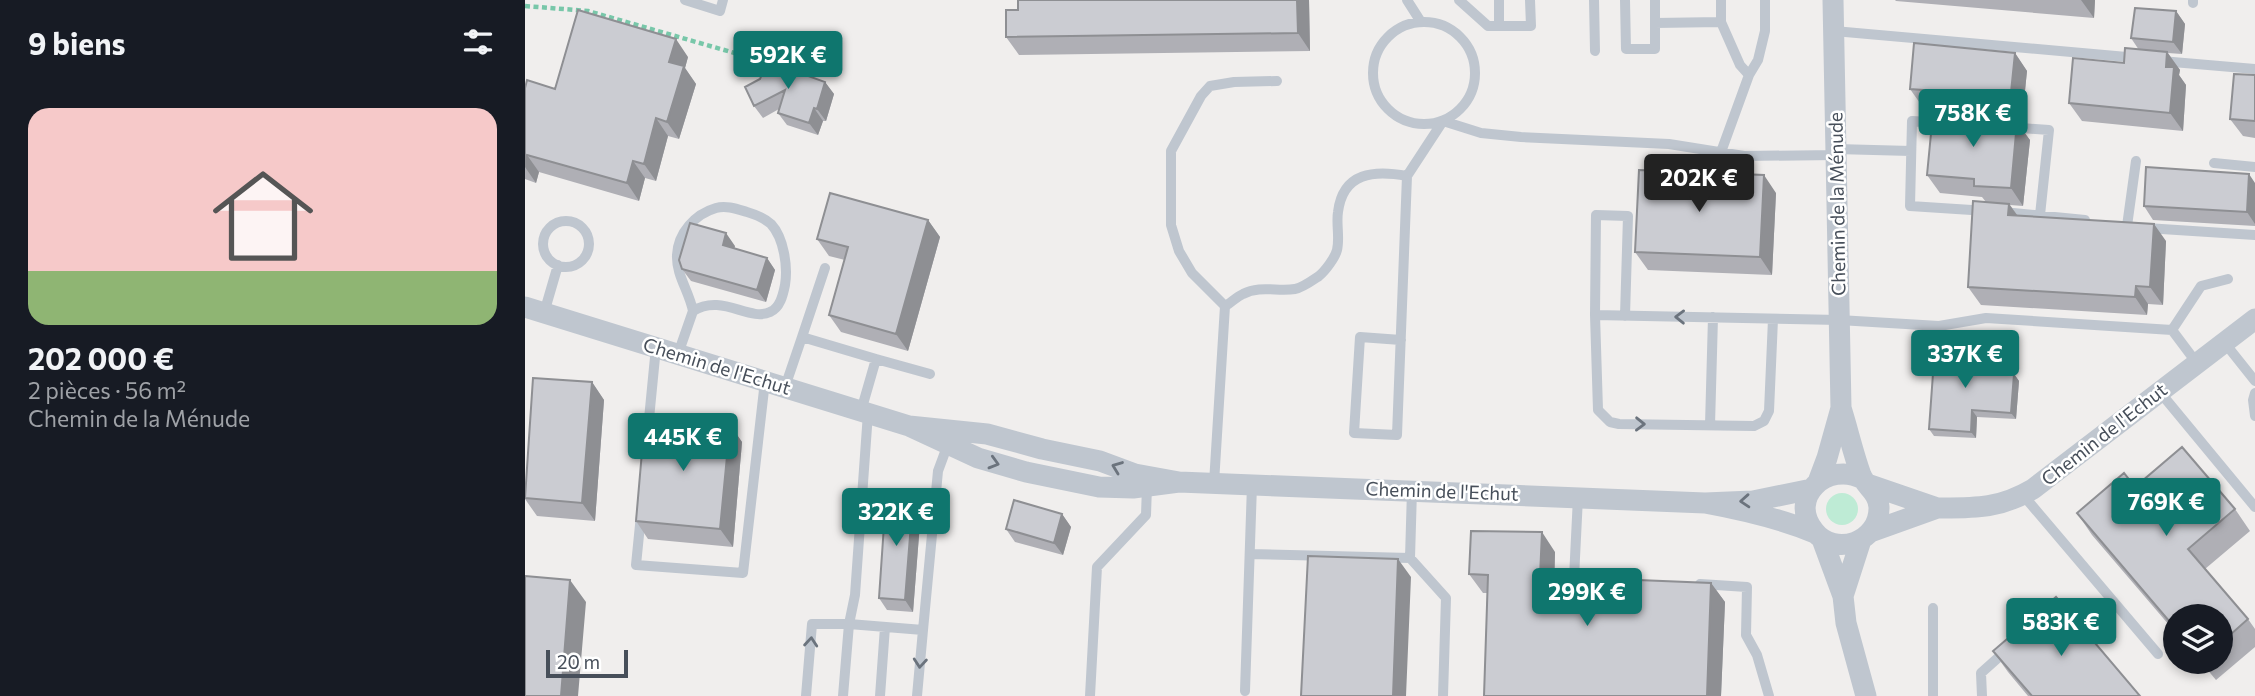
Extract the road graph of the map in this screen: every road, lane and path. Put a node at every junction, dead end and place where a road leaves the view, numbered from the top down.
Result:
1 (685, 0) edge
2 (723, 0) edge
3 (1407, 0) edge
4 (1459, 0) edge
5 (1499, 0) edge
6 (1530, 0) edge
7 (1594, 0) edge
8 (1626, 0) edge
9 (1655, 0) edge
10 (1721, 0) edge
11 (1765, 0) edge
12 (1833, 0) edge
13 (525, 6) edge
14 (1472, 6) edge
15 (1421, 22) junction
16 (1721, 22) junction
17 (1655, 23) junction
18 (1499, 26) junction
19 (1834, 31) junction
20 (1595, 51) dead end
21 (773, 64) edge
22 (2255, 69) edge
23 (1749, 75) junction
24 (1277, 82) dead end
25 (1443, 121) junction
26 (1953, 123) edge
27 (1994, 126) edge
28 (1721, 152) junction
29 (1836, 152) junction
30 (1911, 152) junction
31 (2136, 161) dead end
32 (2214, 163) dead end
33 (2255, 167) edge
34 (1407, 176) junction
35 (2040, 215) junction
36 (2102, 223) edge
37 (2115, 224) edge
38 (2127, 226) junction
39 (2255, 235) edge
40 (558, 265) junction
41 (825, 268) dead end
42 (2228, 279) dead end
43 (1225, 306) junction
44 (535, 310) edge
45 (693, 311) junction
46 (1595, 315) junction
47 (1625, 316) junction
48 (1713, 317) junction
49 (1773, 319) junction
50 (2255, 319) edge
51 (1839, 320) junction
52 (2172, 330) junction
53 (802, 337) junction
54 (1401, 340) junction
55 (2224, 342) junction
56 (656, 347) junction
57 (678, 354) junction
58 (876, 359) junction
59 (2196, 362) junction
60 (930, 374) dead end
61 (2255, 381) edge
62 (775, 384) junction
63 (2159, 391) junction
64 (2255, 393) edge
65 (1841, 408) junction
66 (864, 412) junction
67 (2255, 416) edge
68 (1710, 425) junction
69 (909, 426) junction
70 (948, 444) junction
71 (647, 446) edge
72 (1179, 481) junction
73 (1866, 482) junction
74 (1214, 483) junction
75 (1252, 485) junction
76 (1815, 485) junction
77 (1147, 486) junction
78 (1412, 490) junction
79 (2022, 495) junction
80 (1578, 496) junction
81 (642, 499) edge
82 (1705, 503) junction
83 (2255, 507) edge
84 (1937, 508) junction
85 (1819, 536) junction
86 (1865, 536) junction
87 (1249, 554) junction
88 (1410, 558) junction
89 (1601, 579) edge
90 (1694, 584) edge
91 (1843, 596) junction
92 (1933, 608) dead end
93 (849, 624) junction
94 (885, 627) junction
95 (923, 630) junction
96 (2017, 641) edge
97 (2158, 654) dead end
98 (1245, 691) dead end
99 (806, 696) edge
100 (843, 696) edge
101 (880, 696) edge
102 (917, 696) edge
103 (1090, 696) edge
104 (1443, 696) edge
105 (1769, 696) edge
106 (1865, 696) edge
107 (1933, 696) edge
108 (1982, 696) edge

1 - 2 lane
3 - 15 lane
4 - 14 lane
5 - 18 lane
6 - 18 lane
7 - 20 lane
8 - 17 lane
9 - 17 lane
10 - 16 lane
11 - 23 lane
12 - 19 street, Chemin de la Ménude
13 - 21 path
14 - 18 lane
15 - 25 lane
15 - 25 lane
16 - 17 lane
16 - 23 lane
19 - 22 lane
19 - 29 street, Chemin de la Ménude
23 - 28 lane
24 - 43 lane
25 - 28 lane
25 - 34 lane
26 - 30 lane
27 - 35 lane
28 - 29 lane
29 - 30 lane
29 - 51 street, Chemin de la Ménude
30 - 35 lane
31 - 38 lane
32 - 33 lane
34 - 43 lane
34 - 54 lane
35 - 36 lane
37 - 38 lane
38 - 39 lane
40 - 40 lane
40 - 44 lane
41 - 53 lane
42 - 52 lane
43 - 74 lane
44 - 56 street, Chemin de l'Echut
45 - 45 lane
45 - 57 lane
46 - 47 lane
46 - 47 lane
46 -> 68 lane
48 -> 47 lane
48 - 49 lane
48 - 68 lane
49 - 51 lane
49 - 68 lane
50 - 55 street, Chemin de l'Echut
51 - 52 lane
51 - 65 street, Chemin de la Ménude
52 - 59 lane
53 - 58 lane
53 - 62 lane
54 - 54 lane
55 - 59 street, Chemin de l'Echut
55 - 61 lane
56 - 57 street, Chemin de l'Echut
56 - 71 lane
57 - 62 street, Chemin de l'Echut
58 - 60 lane
58 - 66 lane
59 - 63 street, Chemin de l'Echut
62 - 66 street, Chemin de l'Echut
62 - 81 lane
63 - 79 street, Chemin de l'Echut
63 - 83 lane
64 - 67 lane
65 - 73 street, Chemin de la Ménude
65 - 76 street, Chemin de la Ménude
66 - 69 street, Chemin de l'Echut
66 - 93 lane
69 - 70 street, Chemin de l'Echut
72 -> 69 street, Chemin de l'Echut
70 -> 77 street, Chemin de l'Echut
70 - 95 lane
72 - 74 street, Chemin de l'Echut
72 - 77 street, Chemin de l'Echut
73 - 76 street
73 - 84 street, Chemin de l'Echut
73 - 86 street
74 - 75 street, Chemin de l'Echut
75 - 78 street, Chemin de l'Echut
75 - 87 lane
76 -> 82 street, Chemin de l'Echut
76 - 85 street
77 - 103 lane
78 - 80 street, Chemin de l'Echut
78 - 88 lane
79 - 84 street, Chemin de l'Echut
79 - 97 lane
80 - 82 street, Chemin de l'Echut
80 - 89 lane
82 - 85 street, Chemin de l'Echut
84 - 86 street, Chemin de l'Echut
85 - 86 street
85 - 91 street
86 - 91 street
87 - 88 lane
87 - 98 lane
88 - 104 lane
90 - 105 lane
91 - 106 street
92 - 107 lane
93 - 94 lane
99 -> 93 lane
93 - 100 lane
94 - 95 lane
94 - 101 lane
95 -> 102 lane
96 - 108 lane

